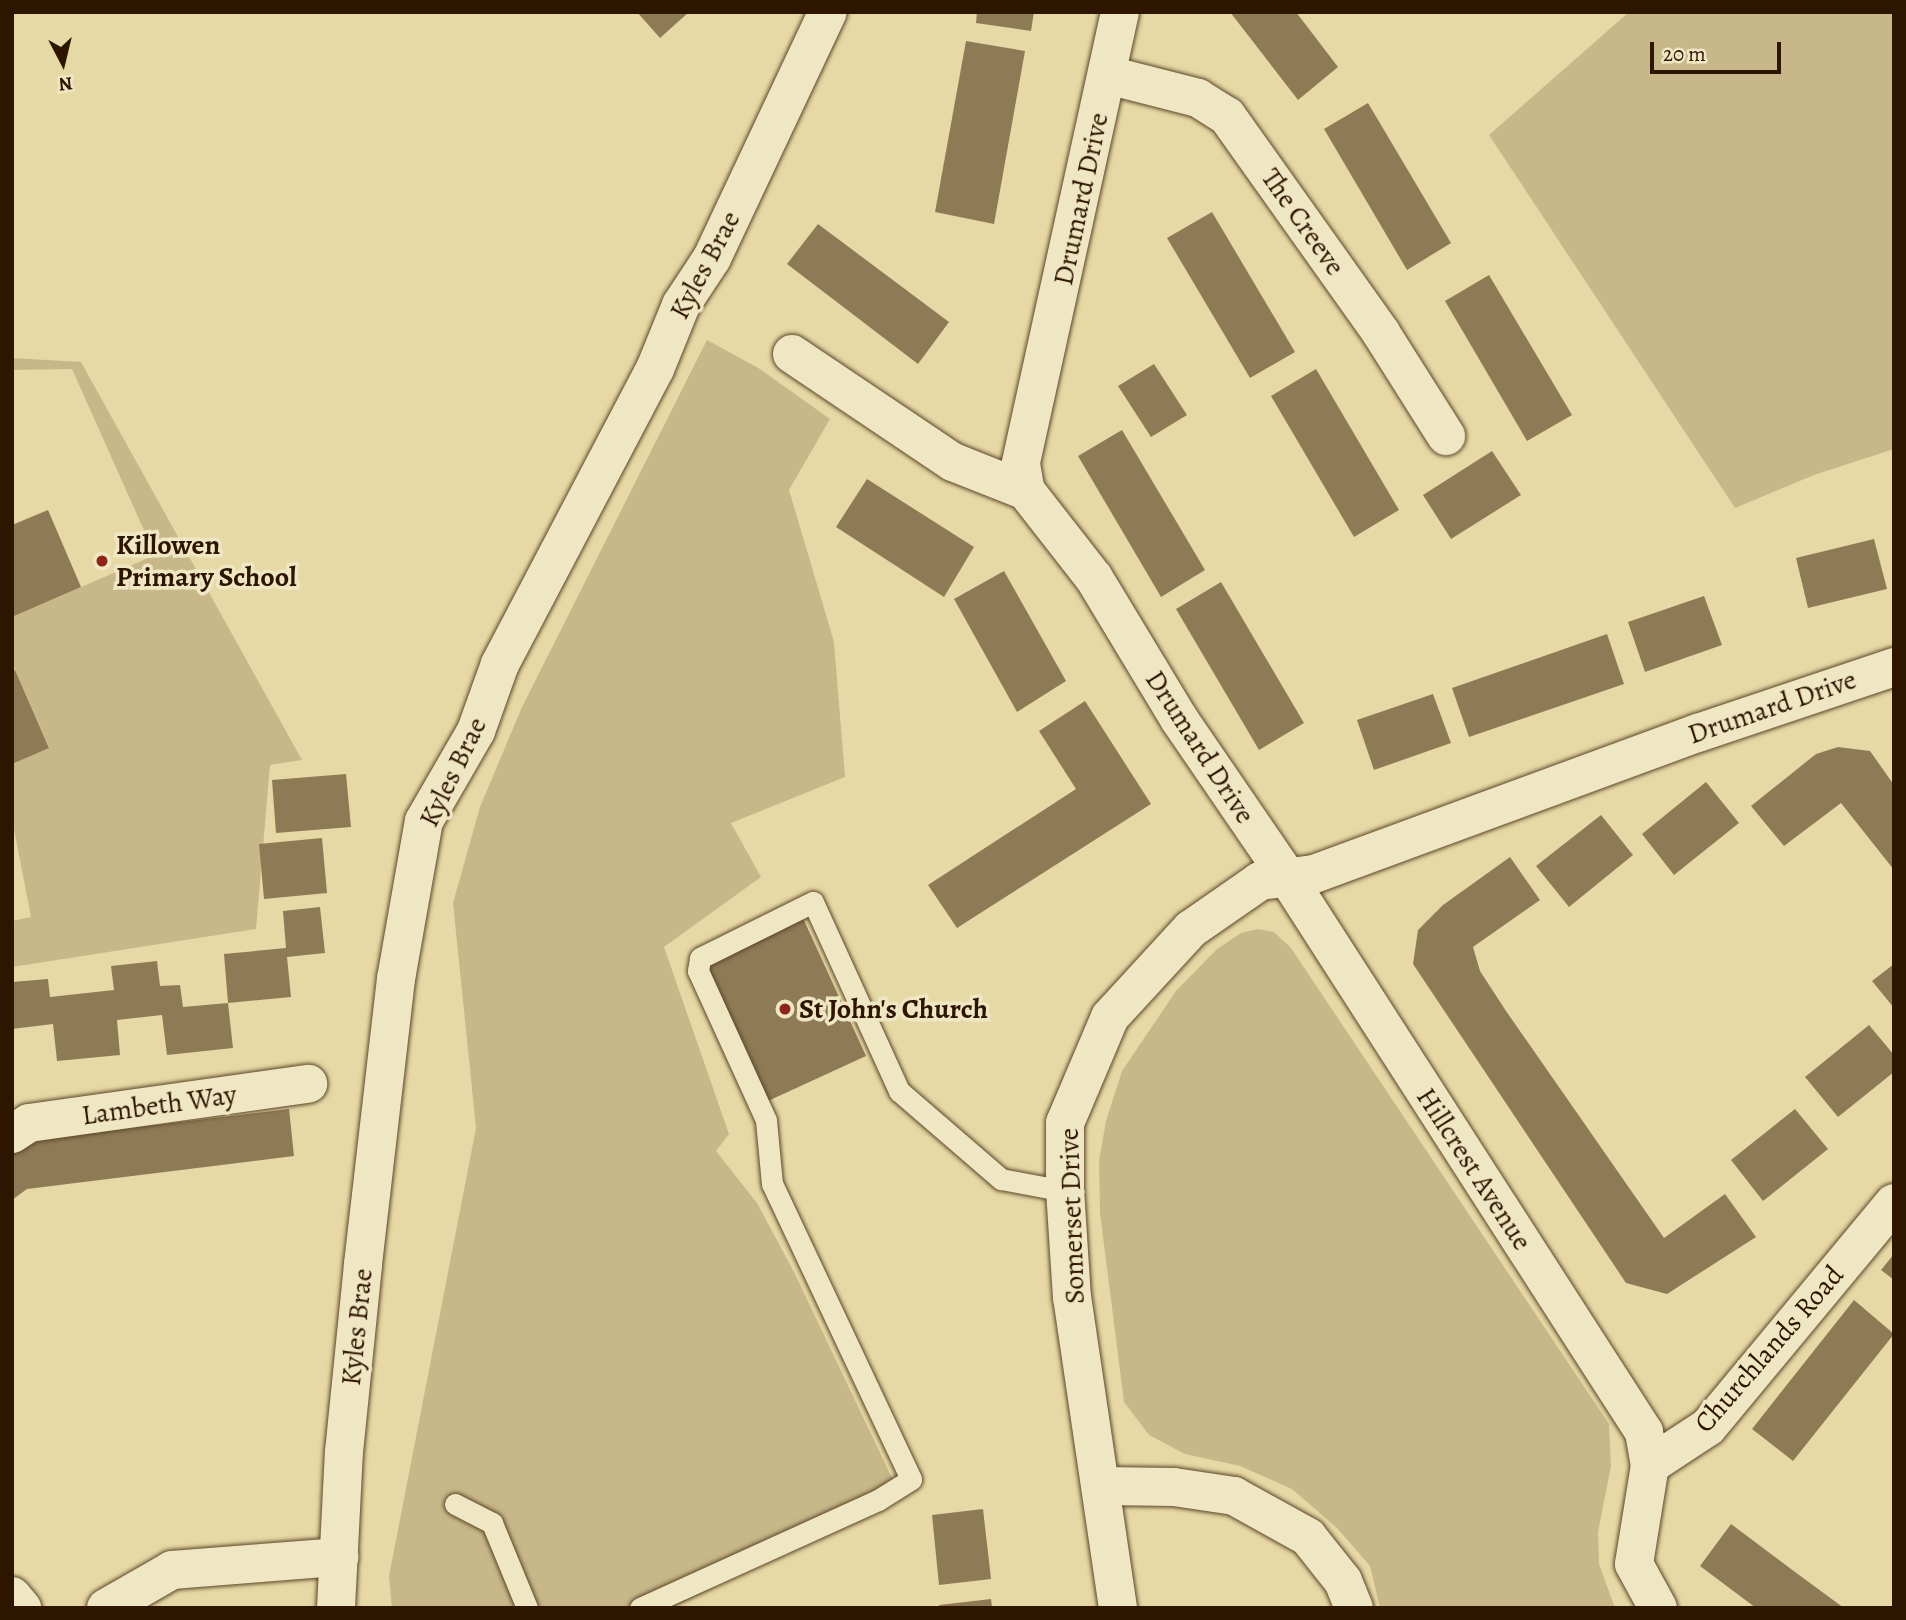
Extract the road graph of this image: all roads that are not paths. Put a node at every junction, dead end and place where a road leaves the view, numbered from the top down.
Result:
1 (828, 12) edge
2 (1120, 12) edge
3 (1108, 75) junction
4 (792, 354) dead end
5 (1446, 436) dead end
6 (1026, 491) junction
7 (1894, 667) edge
8 (1287, 877) junction
9 (308, 1084) dead end
10 (12, 1134) edge
11 (1065, 1191) junction
12 (1894, 1203) edge
13 (1650, 1465) junction
14 (1102, 1486) junction
15 (455, 1504) dead end
16 (339, 1557) junction
17 (12, 1596) edge
18 (22, 1608) edge
19 (106, 1608) edge
20 (336, 1608) edge
21 (527, 1608) edge
22 (640, 1608) edge
23 (1118, 1608) edge
24 (1354, 1608) edge
25 (1658, 1608) edge

1 - 16 street, Kyles Brae
2 - 3 street, Drumard Drive
3 - 5 street, The Creeve
3 - 6 street, Drumard Drive
4 - 6 street
6 - 8 street, Drumard Drive
7 - 8 street, Drumard Drive
8 - 11 street, Somerset Drive
8 - 13 street, Hillcrest Avenue
9 - 10 street, Lambeth Way
11 - 14 street, Somerset Drive
11 - 22 lane
12 - 13 street, Churchlands Road
13 - 25 street
14 - 23 street, Somerset Drive
14 - 24 street
15 - 21 lane
16 - 19 street
16 - 20 street, Kyles Brae
17 - 18 street

